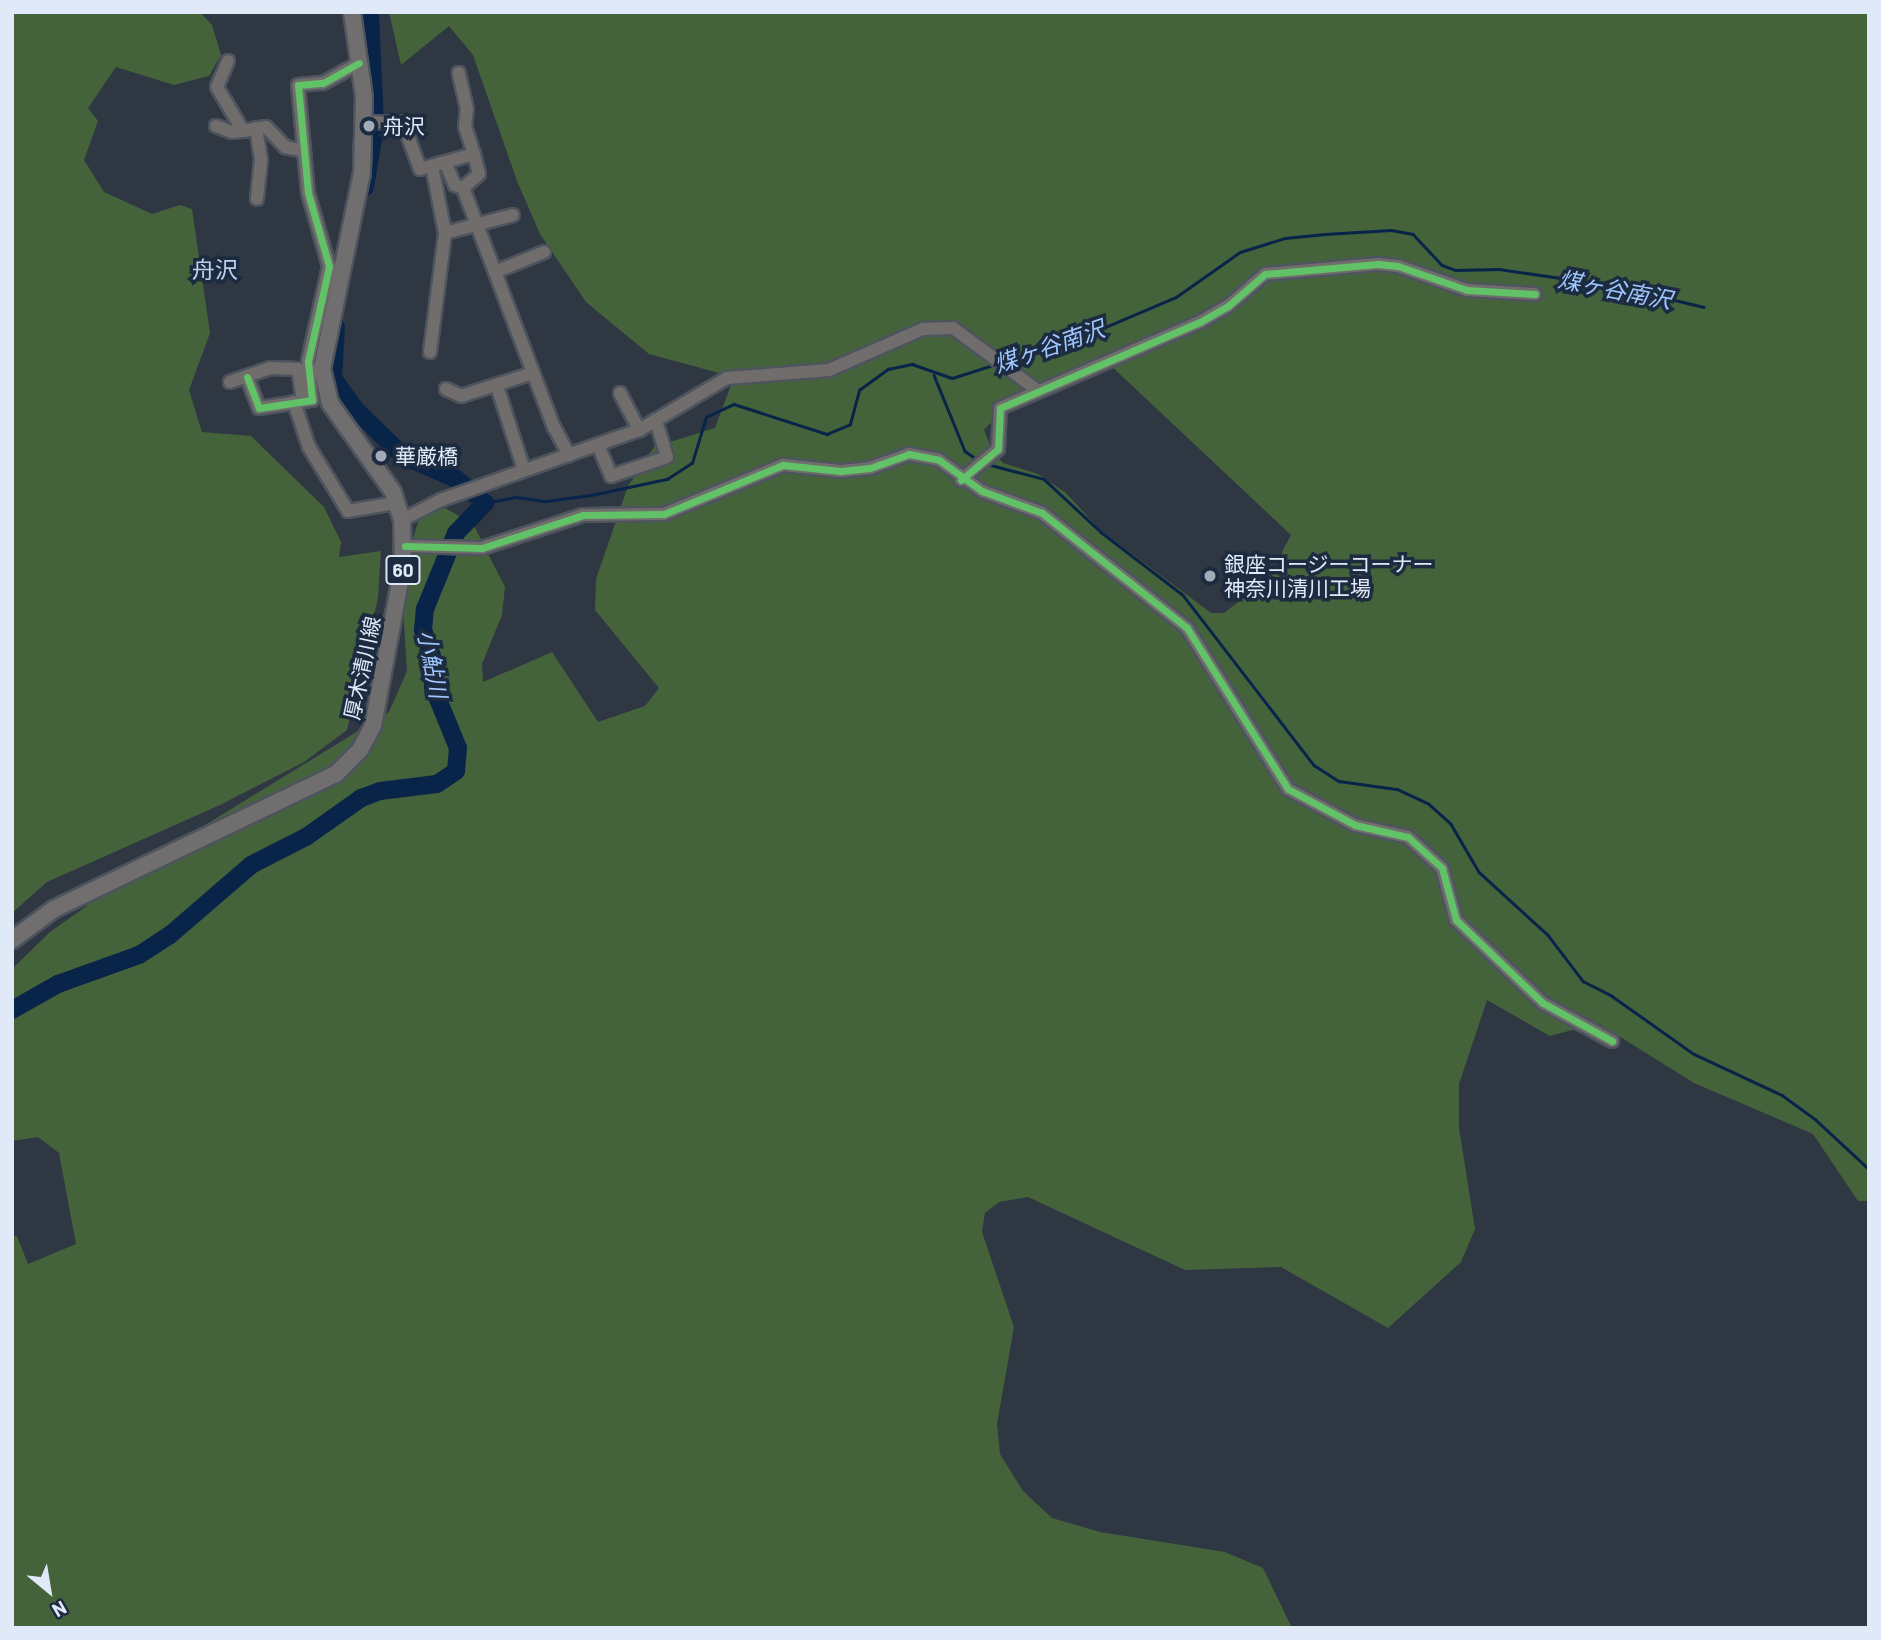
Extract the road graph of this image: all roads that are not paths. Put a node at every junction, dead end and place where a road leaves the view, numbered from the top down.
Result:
1 (352, 12) edge
2 (228, 61) dead end
3 (359, 64) junction
4 (459, 73) dead end
5 (368, 123) junction
6 (216, 125) dead end
7 (250, 130) junction
8 (302, 150) junction
9 (474, 154) junction
10 (439, 164) junction
11 (463, 188) junction
12 (257, 199) dead end
13 (513, 215) dead end
14 (479, 227) junction
15 (445, 233) junction
16 (544, 252) dead end
17 (495, 272) junction
18 (1535, 294) dead end
19 (318, 343) junction
20 (430, 352) dead end
21 (533, 373) junction
22 (247, 377) junction
23 (230, 382) dead end
24 (497, 386) junction
25 (446, 388) dead end
26 (1037, 390) junction
27 (620, 393) dead end
28 (298, 402) junction
29 (656, 421) junction
30 (639, 430) junction
31 (598, 445) junction
32 (569, 455) junction
33 (519, 472) junction
34 (961, 480) junction
35 (396, 503) junction
36 (402, 520) junction
37 (405, 546) junction
38 (12, 940) edge
39 (1612, 1041) dead end

1 - 3 main road, 厚木清川線 / 60
2 - 7 street
3 - 5 main road, 厚木清川線 / 60
3 - 8 street
4 - 9 street
5 - 10 street
5 - 19 main road, 厚木清川線 / 60
6 - 7 street
7 - 8 street
7 - 12 street
8 - 19 street
9 - 10 street
9 - 11 street
10 - 11 street
10 - 15 street
11 - 14 street
13 - 14 street
14 - 15 street
14 - 17 street
15 - 20 street
16 - 17 street
17 - 21 street
18 - 26 street
19 - 28 street
19 - 35 main road, 厚木清川線 / 60
21 - 24 street
21 - 32 street
22 - 23 street
22 - 28 street
22 - 28 street
24 - 25 street
24 - 33 street
26 - 29 street
26 - 34 street
27 - 30 street
28 - 35 street
29 - 30 street
29 - 31 street
30 - 31 street
31 - 32 street
32 - 33 street
33 - 36 street
34 - 37 street
34 - 39 street
35 - 36 main road, 厚木清川線 / 60
36 - 37 main road, 厚木清川線 / 60
37 - 38 main road, 厚木清川線 / 60

